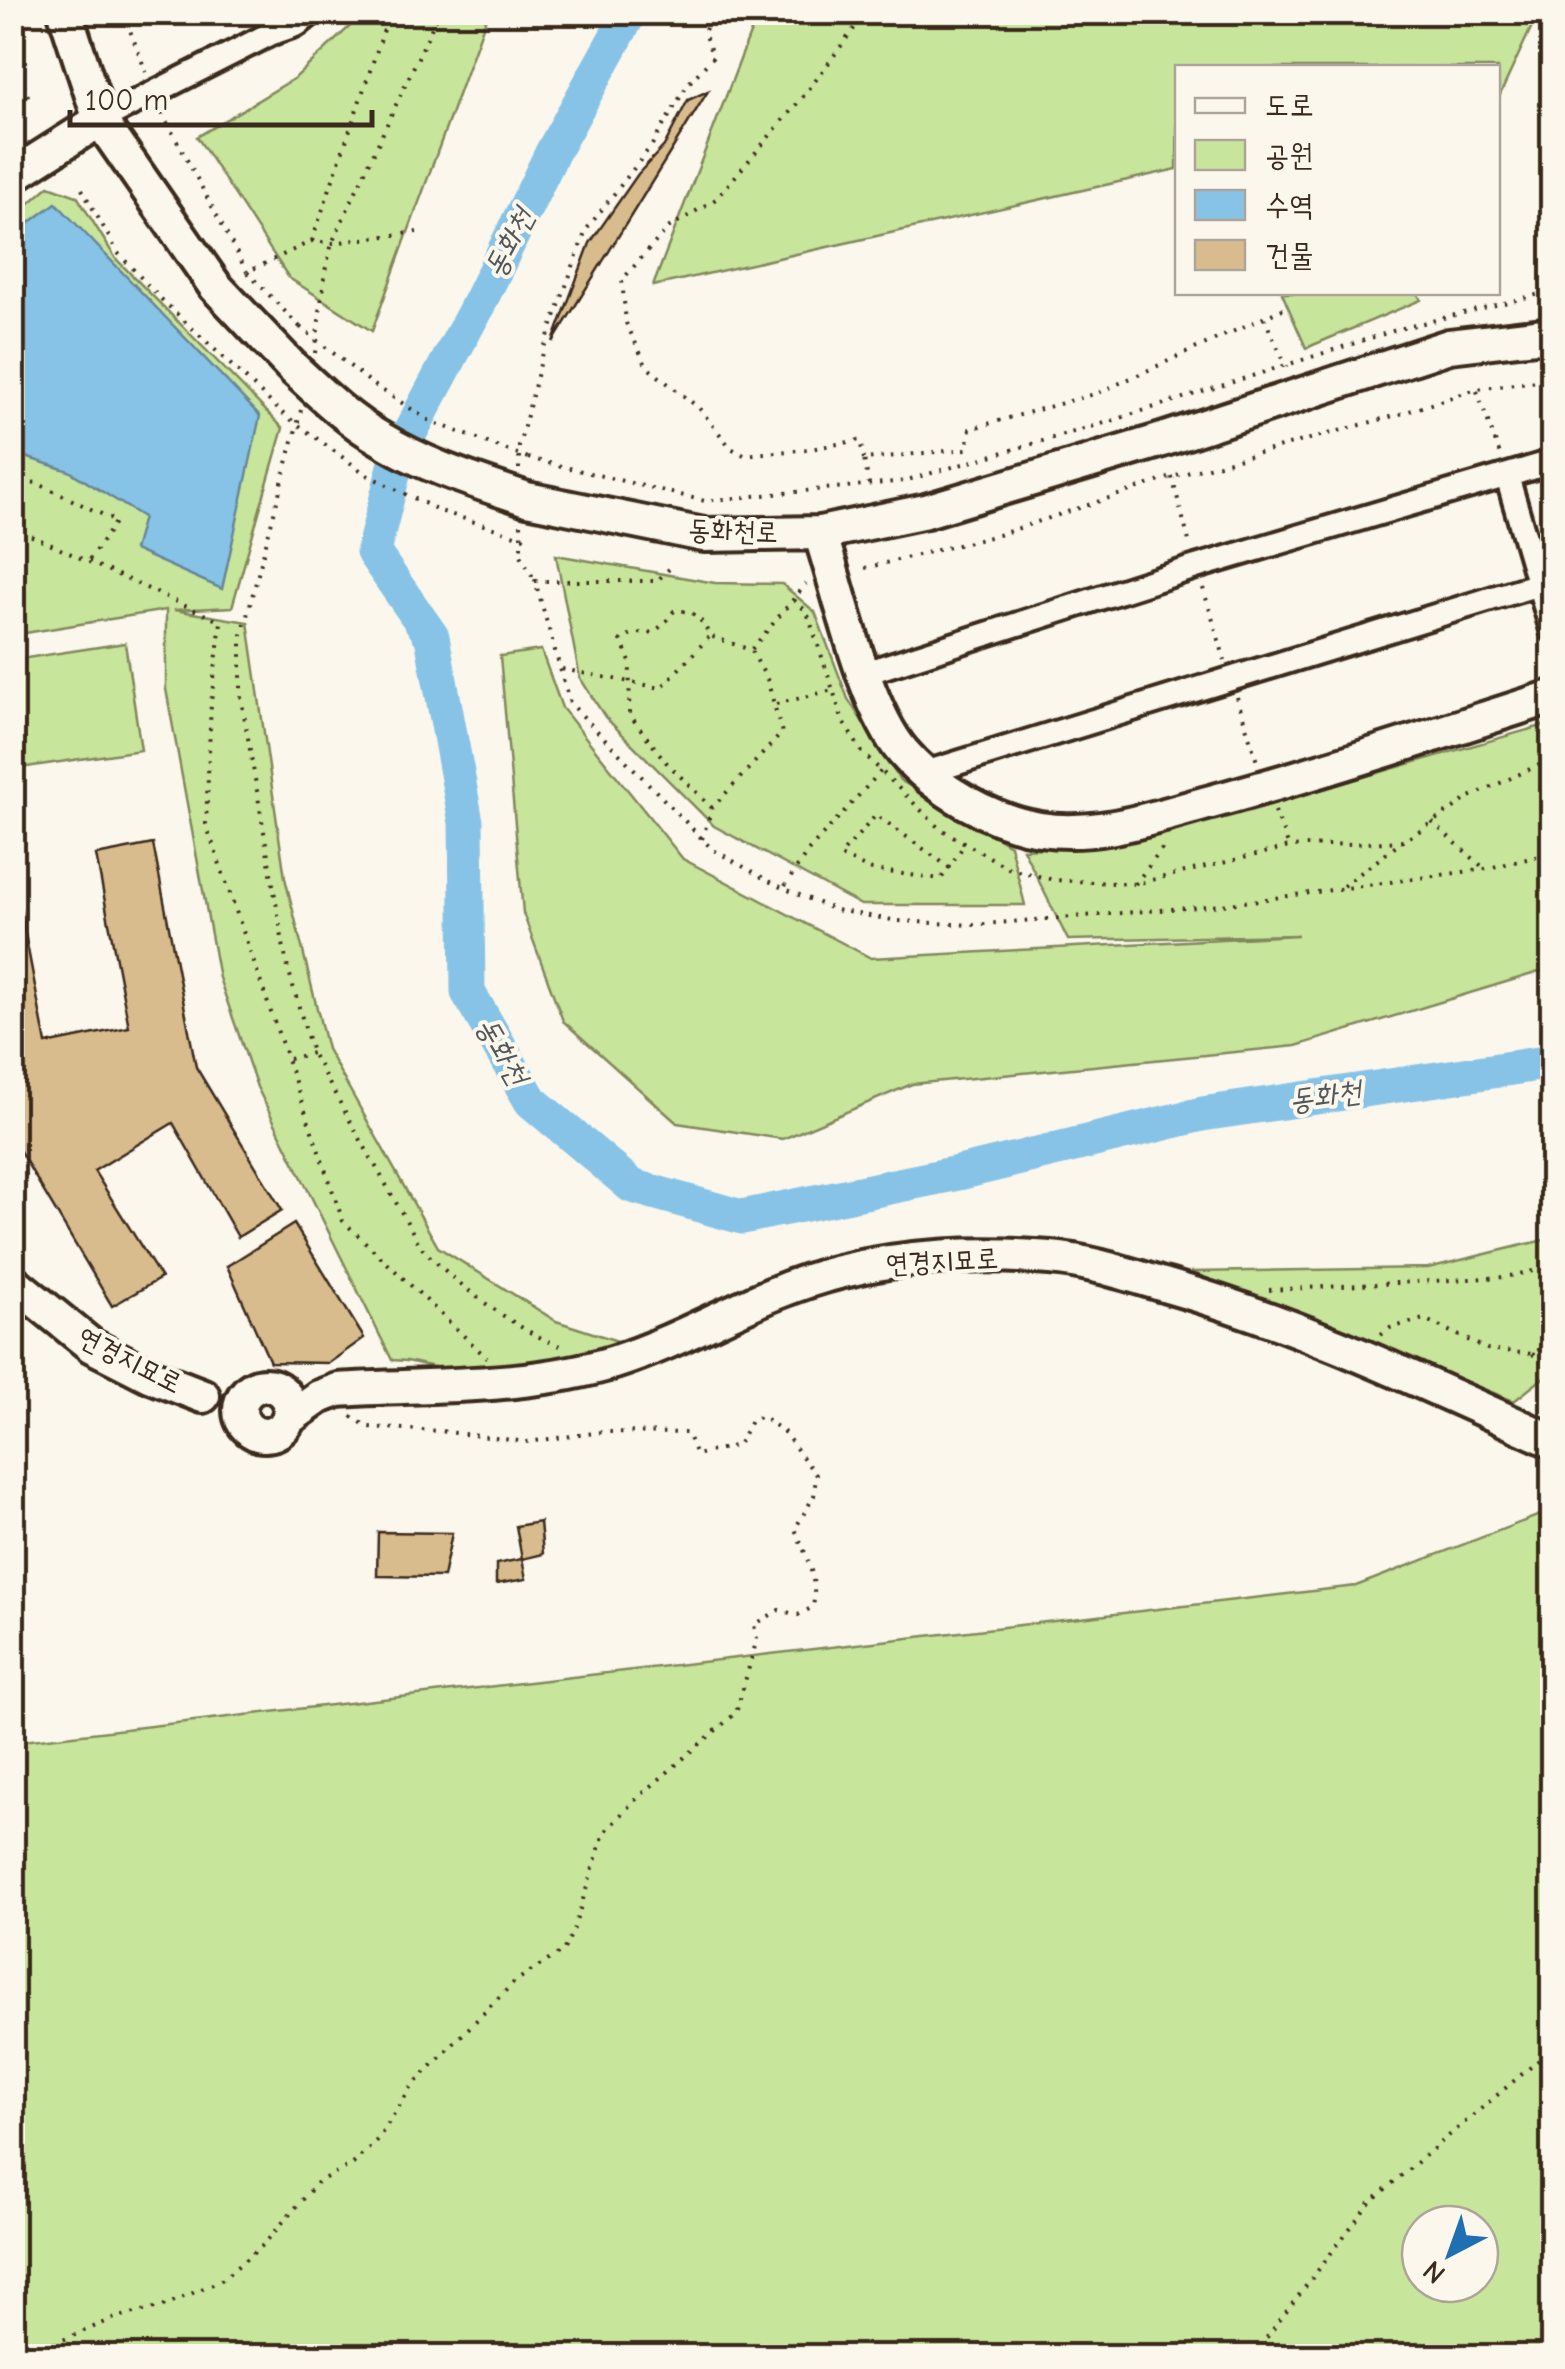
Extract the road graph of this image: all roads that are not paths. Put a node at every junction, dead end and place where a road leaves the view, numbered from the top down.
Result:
1 (66, 12) edge
2 (313, 12) edge
3 (268, 23) edge
4 (100, 120) junction
5 (12, 176) edge
6 (1552, 334) edge
7 (1552, 462) edge
8 (1507, 476) junction
9 (820, 533) junction
10 (1545, 582) edge
11 (1552, 630) edge
12 (865, 674) junction
13 (1552, 697) edge
14 (925, 773) junction
15 (12, 1281) edge
16 (243, 1404) junction
17 (286, 1407) junction
18 (1552, 1441) edge

1 - 4 street, 동화천로
2 - 3 street
3 - 4 street
4 - 5 street
4 - 9 street, 동화천로, bridge
6 - 9 street, 동화천로
7 - 8 street
8 - 10 street
8 - 12 street
9 - 12 street
10 - 11 street
10 - 14 street
12 - 14 street
13 - 14 street
15 - 16 street, 연경지묘로
16 - 17 street
16 - 17 street
17 - 18 street, 연경지묘로

